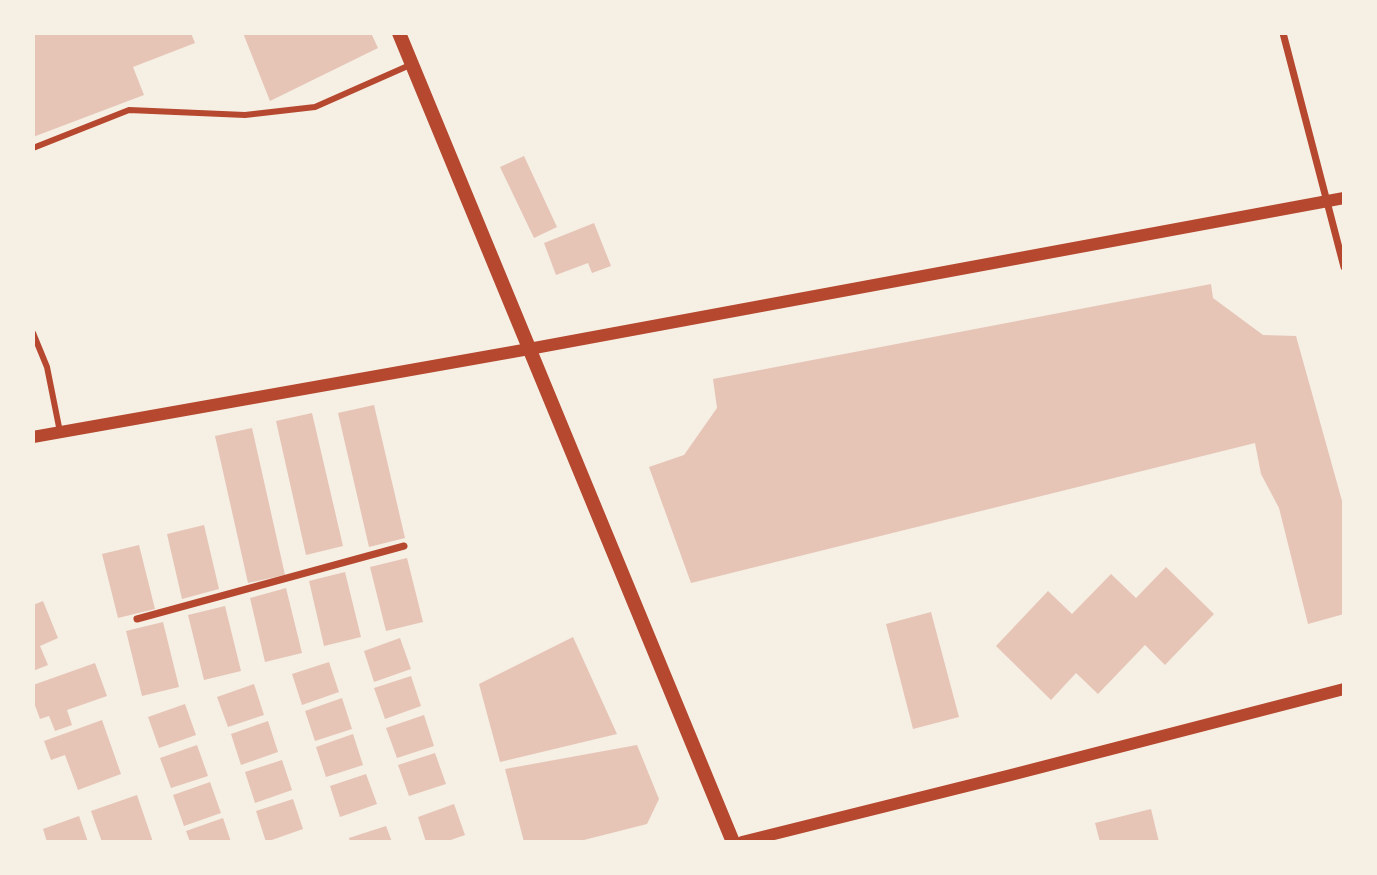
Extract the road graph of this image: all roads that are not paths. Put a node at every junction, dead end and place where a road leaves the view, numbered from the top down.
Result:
1 (399, 33) edge
2 (1283, 33) edge
3 (412, 64) junction
4 (33, 148) edge
5 (1344, 198) edge
6 (1327, 201) junction
7 (1344, 267) edge
8 (33, 333) edge
9 (529, 349) junction
10 (60, 432) junction
11 (33, 437) edge
12 (404, 546) dead end
13 (137, 619) dead end
14 (1344, 689) edge
15 (733, 842) edge
16 (742, 842) edge

1 - 3 main road
2 - 6 street
3 - 4 street
3 - 9 main road
5 - 6 street
6 - 7 street
6 - 9 street
8 - 10 street
9 - 10 street
9 - 15 main road
10 - 11 street
12 - 13 street
14 - 16 street

